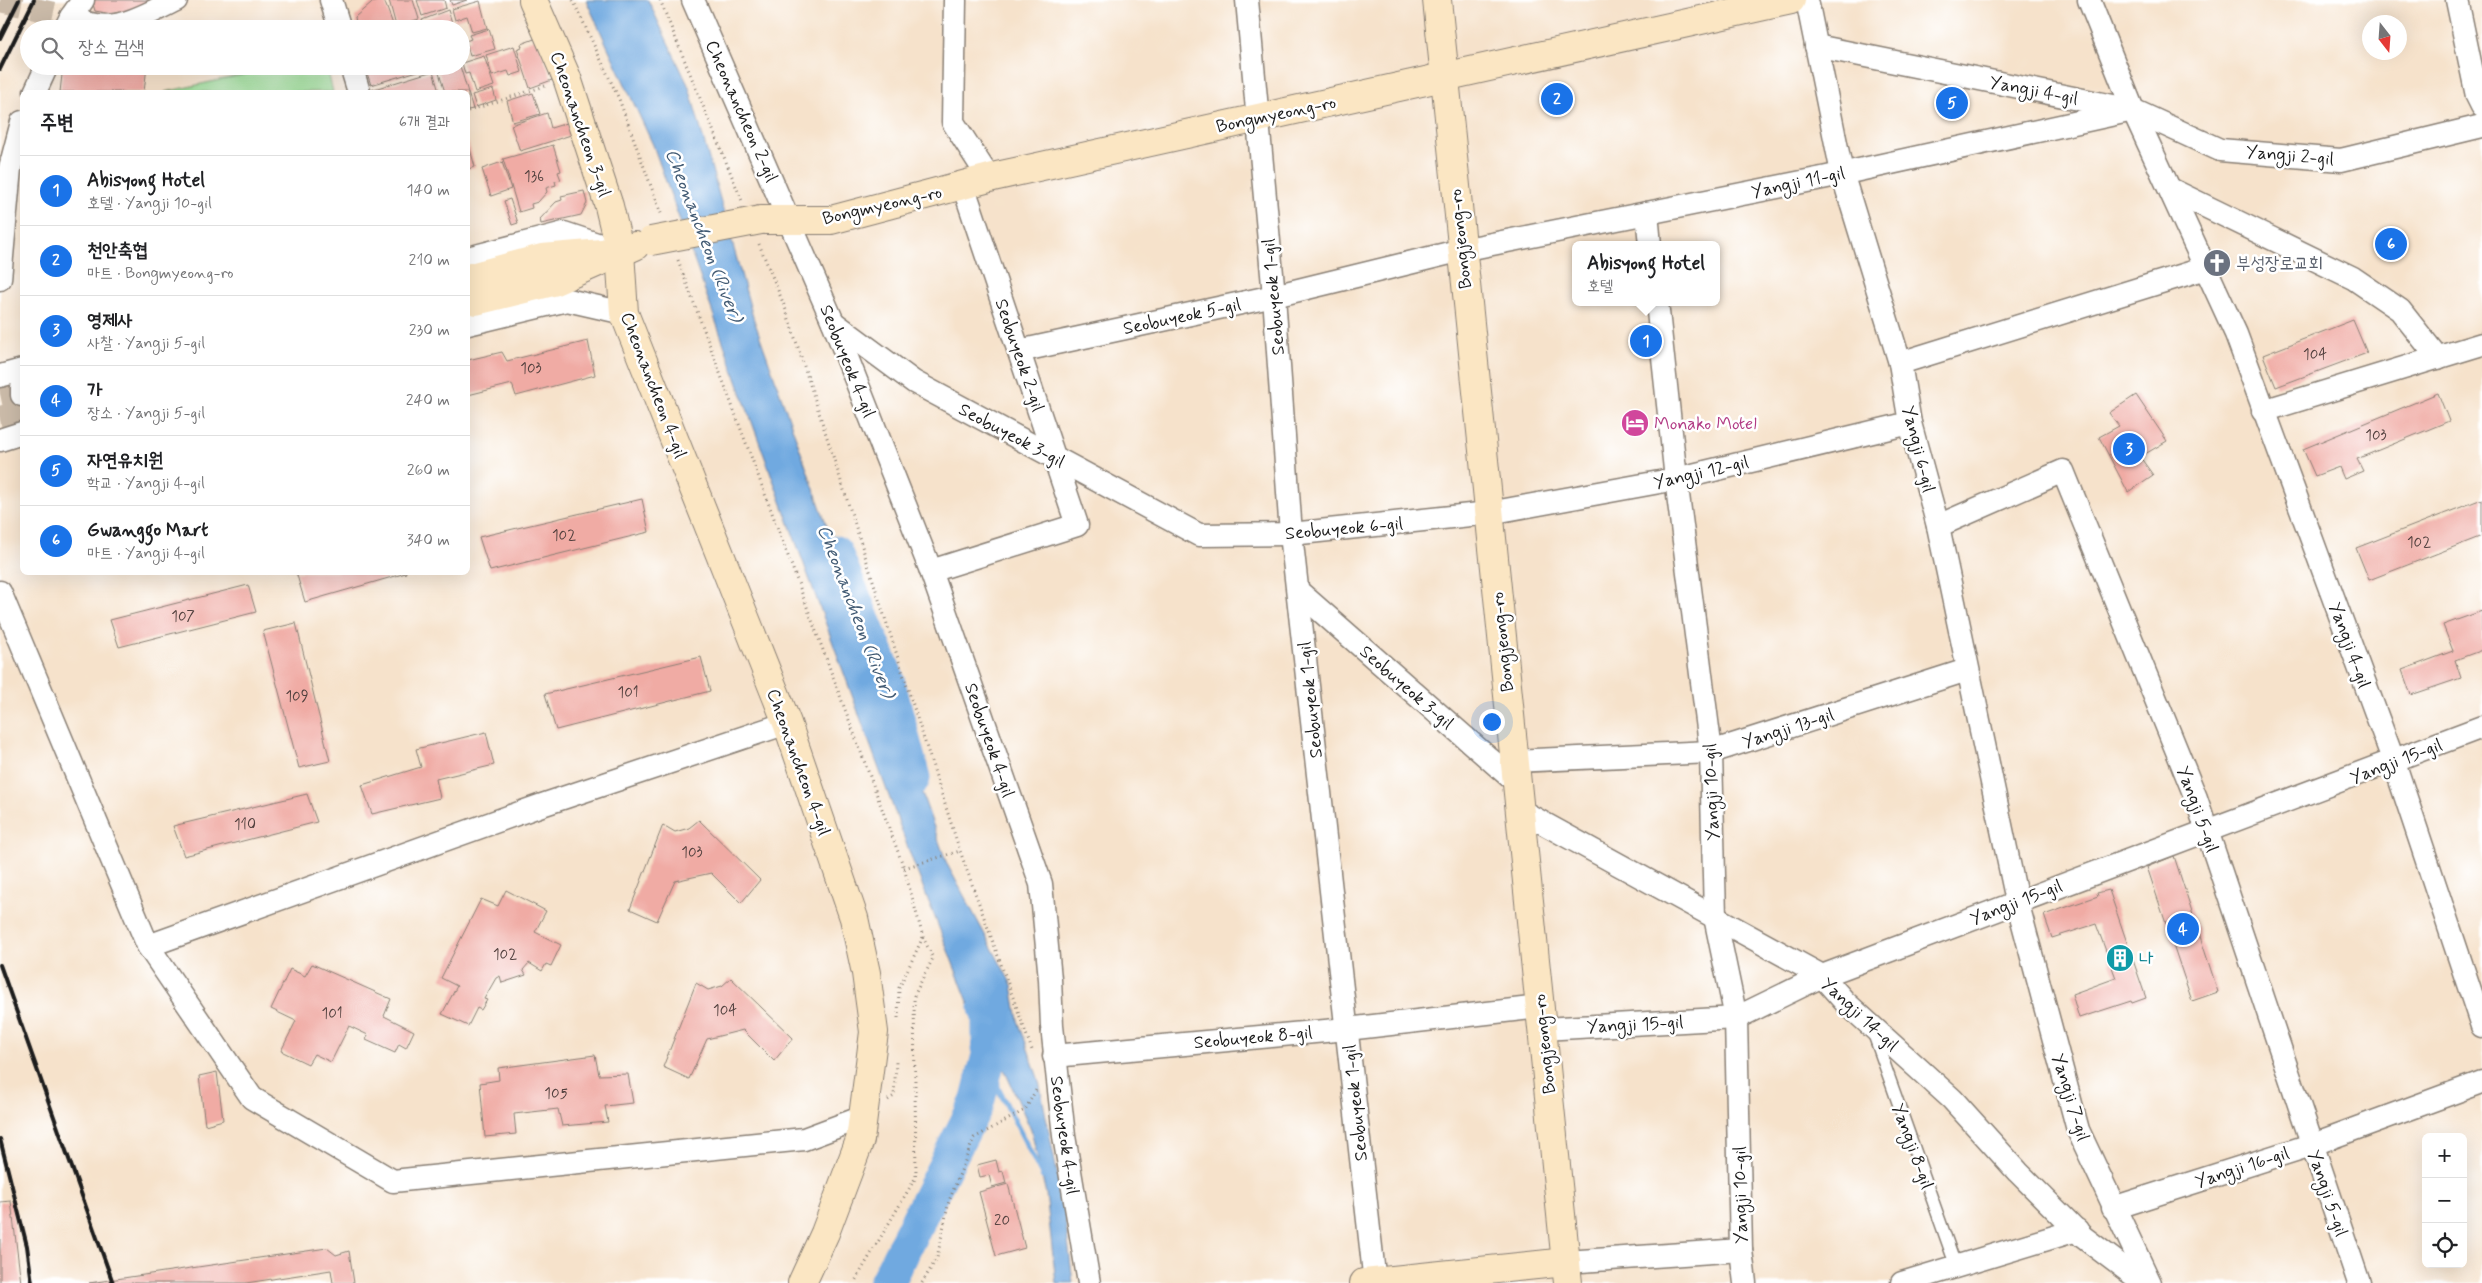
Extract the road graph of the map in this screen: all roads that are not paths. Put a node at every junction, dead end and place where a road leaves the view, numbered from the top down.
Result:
1 (176, 0) edge
2 (331, 0) edge
3 (533, 0) edge
4 (693, 0) edge
5 (955, 0) edge
6 (1247, 0) edge
7 (1437, 0) edge
8 (1791, 0) edge
9 (1807, 0) edge
10 (2089, 0) edge
11 (2457, 0) edge
12 (133, 20) edge
13 (337, 20) edge
14 (1816, 46) junction
15 (43, 75) edge
16 (354, 75) edge
17 (1444, 77) junction
18 (36, 90) edge
19 (358, 90) edge
20 (2482, 106) edge
21 (2133, 110) junction
22 (1257, 118) junction
23 (2482, 126) edge
24 (20, 130) edge
25 (1842, 173) junction
26 (989, 178) junction
27 (963, 185) junction
28 (2172, 190) junction
29 (1647, 213) junction
30 (790, 222) junction
31 (1650, 241) edge
32 (1462, 250) junction
33 (620, 252) junction
34 (2206, 268) junction
35 (0, 279) edge
36 (471, 290) edge
37 (1274, 296) junction
38 (1656, 306) edge
39 (624, 314) junction
40 (833, 322) junction
41 (2482, 344) edge
42 (1019, 351) junction
43 (2438, 358) junction
44 (1900, 363) junction
45 (20, 371) edge
46 (0, 376) edge
47 (2264, 411) junction
48 (1910, 422) junction
49 (20, 435) edge
50 (0, 440) edge
51 (1055, 459) junction
52 (1676, 479) junction
53 (1489, 513) junction
54 (1938, 526) junction
55 (1291, 534) junction
56 (1199, 535) joint
57 (931, 571) junction
58 (1298, 591) junction
59 (0, 592) edge
60 (1967, 670) junction
61 (787, 723) junction
62 (2482, 727) edge
63 (1712, 752) junction
64 (2394, 762) junction
65 (1516, 772) junction
66 (1521, 811) junction
67 (2207, 831) junction
68 (2017, 901) junction
69 (1715, 917) junction
70 (148, 946) junction
71 (1822, 976) junction
72 (1541, 1018) junction
73 (1736, 1018) junction
74 (1870, 1024) junction
75 (2482, 1026) edge
76 (1346, 1029) junction
77 (1045, 1057) junction
78 (2482, 1082) edge
79 (863, 1117) junction
80 (2311, 1145) junction
81 (2113, 1208) junction
82 (2077, 1230) junction
83 (1741, 1250) junction
84 (1567, 1272) edge
85 (1964, 1274) edge
86 (802, 1283) edge
87 (1089, 1283) edge
88 (1371, 1283) edge
89 (1745, 1283) edge
90 (1902, 1283) edge
91 (2144, 1283) edge
92 (2150, 1283) edge
93 (2359, 1283) edge

1 - 12 street
2 - 13 street
3 - 33 street, Cheonancheon 3-gil
4 - 30 street, Cheonancheon 2-gil
5 - 26 street
6 - 22 street, Seobuyeok 1-gil
7 - 17 street, Bongjeong-ro
8 - 17 street, Bongmyeong-ro
9 - 14 street, Yangji 6-gil
10 - 21 street, Yangji 4-gil
11 - 20 street
14 - 21 street, Yangji 4-gil
14 - 25 street, Yangji 6-gil
15 - 18 street
16 - 19 street
17 - 22 street, Bongmyeong-ro
17 - 32 street, Bongjeong-ro
21 - 23 street, Yangji 2-gil
21 - 25 street, Yangji 11-gil
21 - 28 street, Yangji 4-gil
22 - 26 street, Bongmyeong-ro
22 - 37 street, Seobuyeok 1-gil
24 - 35 street
25 - 29 street, Yangji 11-gil
25 - 44 street, Yangji 6-gil
26 - 27 street, Bongmyeong-ro
27 - 30 street, Bongmyeong-ro
27 - 42 street, Seobuyeok 2-gil
28 - 34 street, Yangji 4-gil
28 - 43 street
29 - 31 street
29 - 32 street, Yangji 11-gil
30 - 33 street, Bongmyeong-ro, bridge
30 - 40 street, Seobuyeok 4-gil
32 - 37 street, Seobuyeok 5-gil
32 - 53 street, Bongjeong-ro
33 - 36 street, Bongmyeong-ro
33 - 36 street
33 - 39 street, Cheonancheon 4-gil
34 - 44 street
34 - 47 street, Yangji 4-gil
36 - 39 street
37 - 42 street, Seobuyeok 5-gil
37 - 55 street, Seobuyeok 1-gil
38 - 52 street, Yangji 10-gil
39 - 61 street, Cheonancheon 4-gil
40 - 51 street, Seobuyeok 3-gil
40 - 57 street, Seobuyeok 4-gil
41 - 43 street
42 - 51 street, Seobuyeok 2-gil
43 - 47 street
44 - 48 street, Yangji 6-gil
45 - 46 street
47 - 64 street, Yangji 4-gil
48 - 52 street, Yangji 12-gil
48 - 54 street, Yangji 6-gil
49 - 50 street
51 - 56 street, Seobuyeok 3-gil
51 - 57 street, Seobuyeok 2-gil
52 - 53 street, Yangji 12-gil
52 - 63 street, Yangji 10-gil
53 - 55 street, Seobuyeok 6-gil
53 - 65 street, Bongjeong-ro
54 - 60 street, Yangji 6-gil
54 - 67 street, Yangji 5-gil
55 - 56 street, Seobuyeok 6-gil
55 - 58 street, Seobuyeok 1-gil
57 - 77 street, Seobuyeok 4-gil
58 - 65 street, Seobuyeok 3-gil
58 - 76 street, Seobuyeok 1-gil
59 - 70 street
60 - 63 street, Yangji 13-gil
60 - 68 street, Yangji 6-gil
61 - 70 street
61 - 79 street, Cheonancheon 4-gil
62 - 64 street, Yangji 15-gil
63 - 65 street, Yangji 13-gil
63 - 69 street, Yangji 10-gil
64 - 67 street, Yangji 15-gil
64 - 75 street, Yangji 4-gil
65 - 66 street, Bongjeong-ro
66 - 69 street, Yangji 14-gil
66 - 72 street, Bongjeong-ro
67 - 68 street, Yangji 15-gil
67 - 80 street, Yangji 5-gil
68 - 71 street, Yangji 15-gil
68 - 81 street, Yangji 7-gil
69 - 71 street, Yangji 14-gil
69 - 73 street, Yangji 10-gil
70 - 79 street
71 - 73 street, Yangji 15-gil
71 - 74 street, Yangji 14-gil
72 - 73 street, Yangji 15-gil
72 - 76 street, Seobuyeok 8-gil
72 - 84 street, Bongjeong-ro
73 - 83 street, Yangji 10-gil
74 - 82 street, Yangji 14-gil
74 - 85 lane, Yangji 8-gil
76 - 77 street, Seobuyeok 8-gil
76 - 88 street, Seobuyeok 1-gil
77 - 87 street, Seobuyeok 4-gil
78 - 80 street, Yangji 16-gil
79 - 86 street, Cheonancheon 4-gil
80 - 81 street, Yangji 16-gil
80 - 93 street, Yangji 5-gil
81 - 92 street, Yangji 7-gil
82 - 85 street
82 - 91 street, Yangji 14-gil
83 - 84 street
83 - 89 street, Yangji 10-gil
84 - 88 street
85 - 90 street

